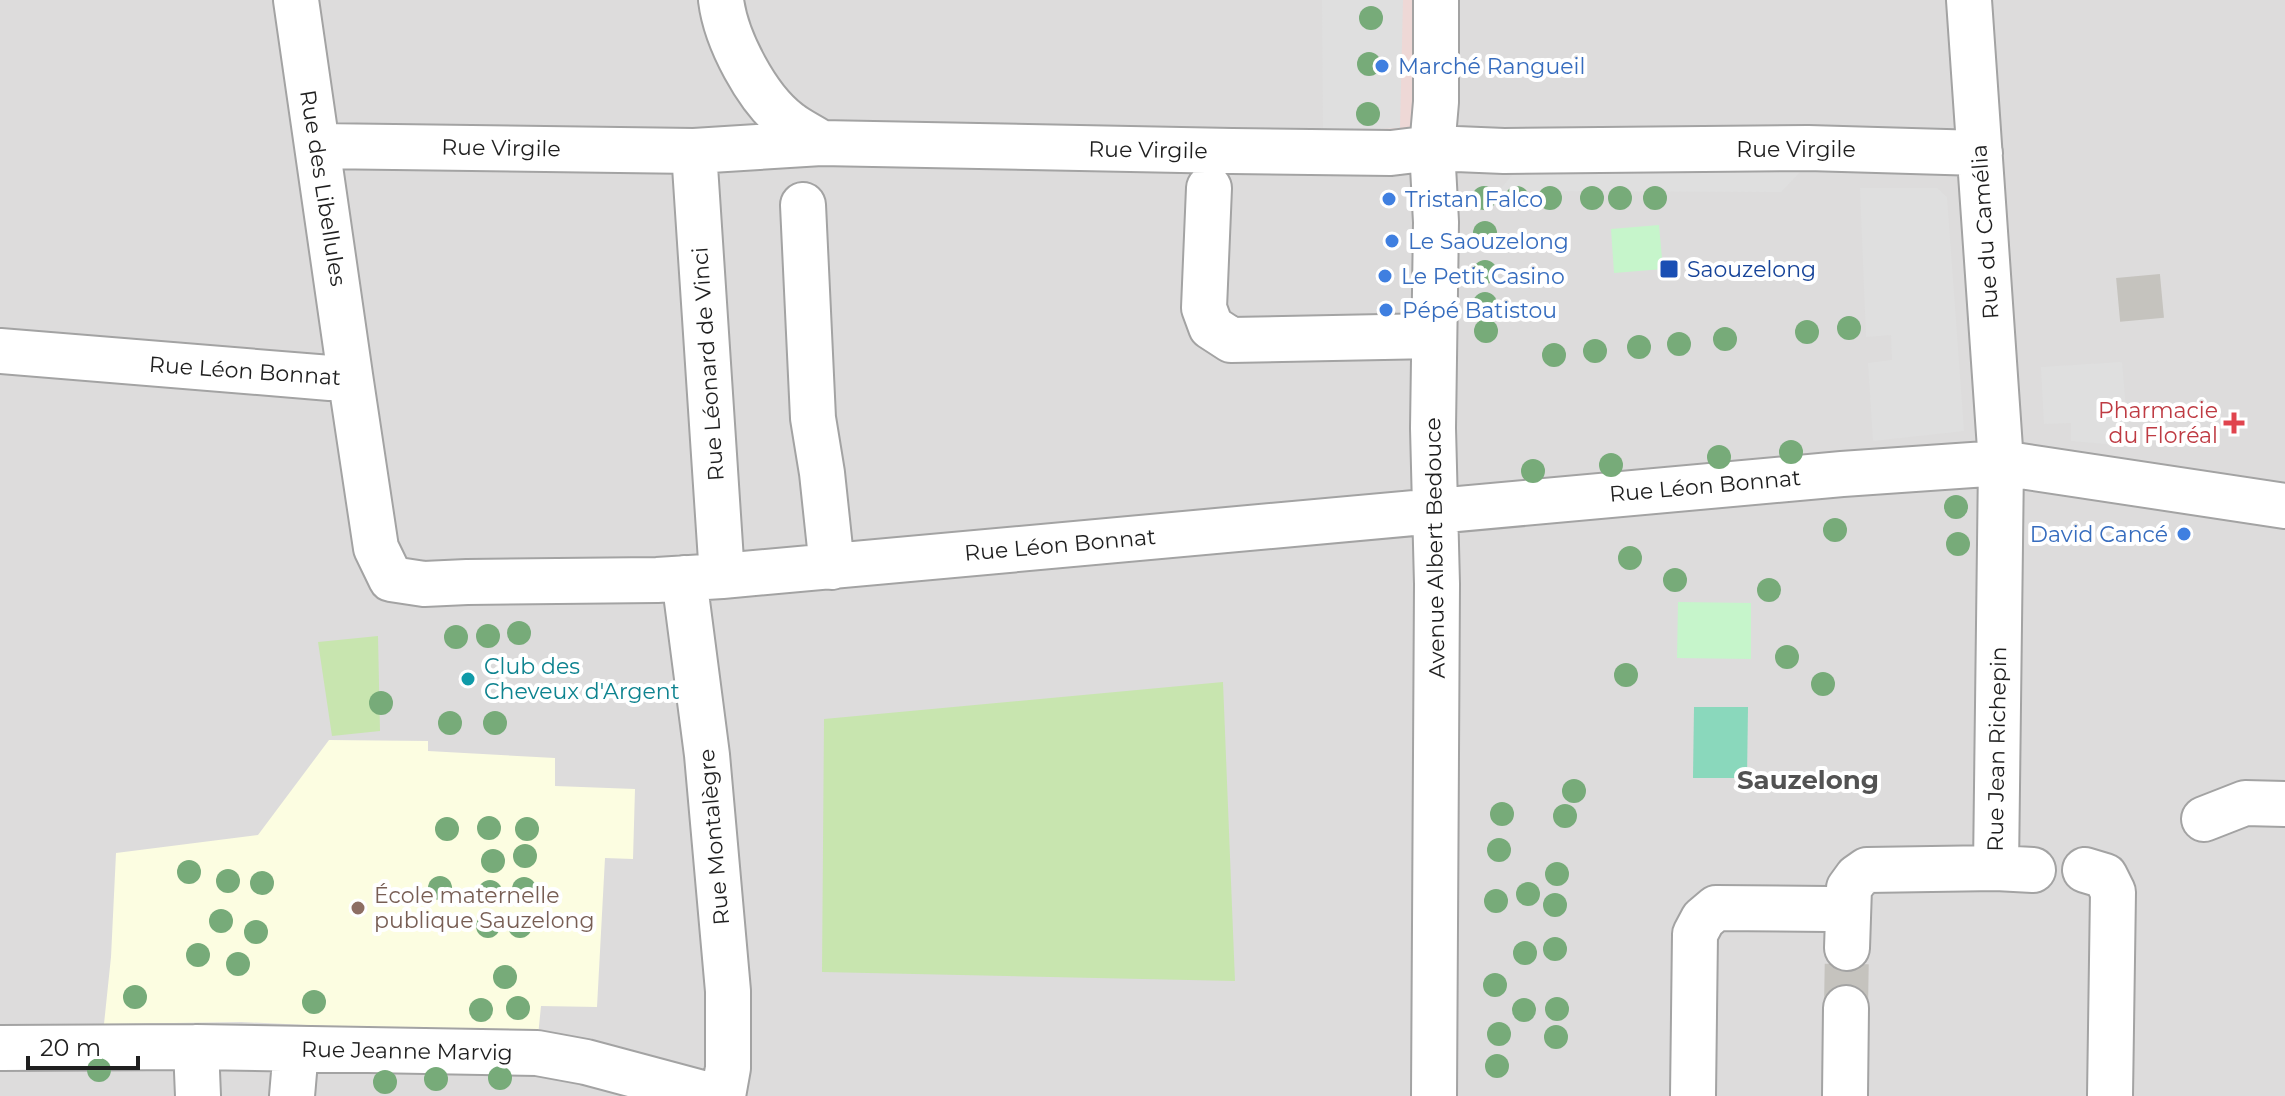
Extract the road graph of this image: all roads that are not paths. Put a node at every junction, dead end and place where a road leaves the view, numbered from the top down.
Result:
1 (296, 0) edge
2 (721, 0) edge
3 (1436, 0) edge
4 (1969, 0) edge
5 (821, 143) junction
6 (317, 146) junction
7 (1432, 148) junction
8 (694, 151) junction
9 (1980, 153) junction
10 (1209, 188) dead end
11 (803, 205) dead end
12 (1434, 336) junction
13 (0, 351) edge
14 (350, 375) junction
15 (2001, 463) junction
16 (2285, 506) edge
17 (1435, 510) junction
18 (832, 567) junction
19 (703, 577) junction
20 (2285, 804) edge
21 (2204, 819) dead end
22 (2085, 870) dead end
23 (1828, 909) dead end
24 (1847, 948) tunnel mouth
25 (1846, 1008) tunnel mouth
26 (196, 1047) junction
27 (0, 1048) edge
28 (296, 1049) junction
29 (198, 1096) edge
30 (292, 1096) edge
31 (713, 1096) edge
32 (723, 1096) edge
33 (1434, 1096) edge
34 (1693, 1096) edge
35 (1845, 1096) edge
36 (2110, 1096) edge

1 - 6 street, Rue des Libellules
2 - 5 street
3 - 7 street, Avenue Albert Bedouce
4 - 9 street, Rue du Camélia
5 - 7 street, Rue Virgile
5 - 8 street, Rue Virgile
6 - 8 street, Rue Virgile
6 - 14 street, Rue des Libellules
7 - 9 street, Rue Virgile
7 - 12 street, Avenue Albert Bedouce
8 - 19 street, Rue Léonard de Vinci
9 - 15 street, Rue du Camélia
10 - 12 street
11 - 18 street
12 - 17 street, Avenue Albert Bedouce
13 - 14 street, Rue Léon Bonnat
14 - 19 street, Rue Léon Bonnat
15 - 16 street, Rue Léon Bonnat
15 - 17 street, Rue Léon Bonnat
15 - 24 street, Rue Jean Richepin
17 - 18 street, Rue Léon Bonnat
17 - 33 street, Avenue Albert Bedouce
18 - 19 street, Rue Léon Bonnat
19 - 32 street, Rue Montalègre
20 - 21 street
22 - 36 street
23 - 34 street
25 - 35 street
26 - 27 street, Rue Jeanne Marvig
26 - 28 street, Rue Jeanne Marvig
26 - 29 street
28 - 30 street
28 - 31 street, Rue Jeanne Marvig

